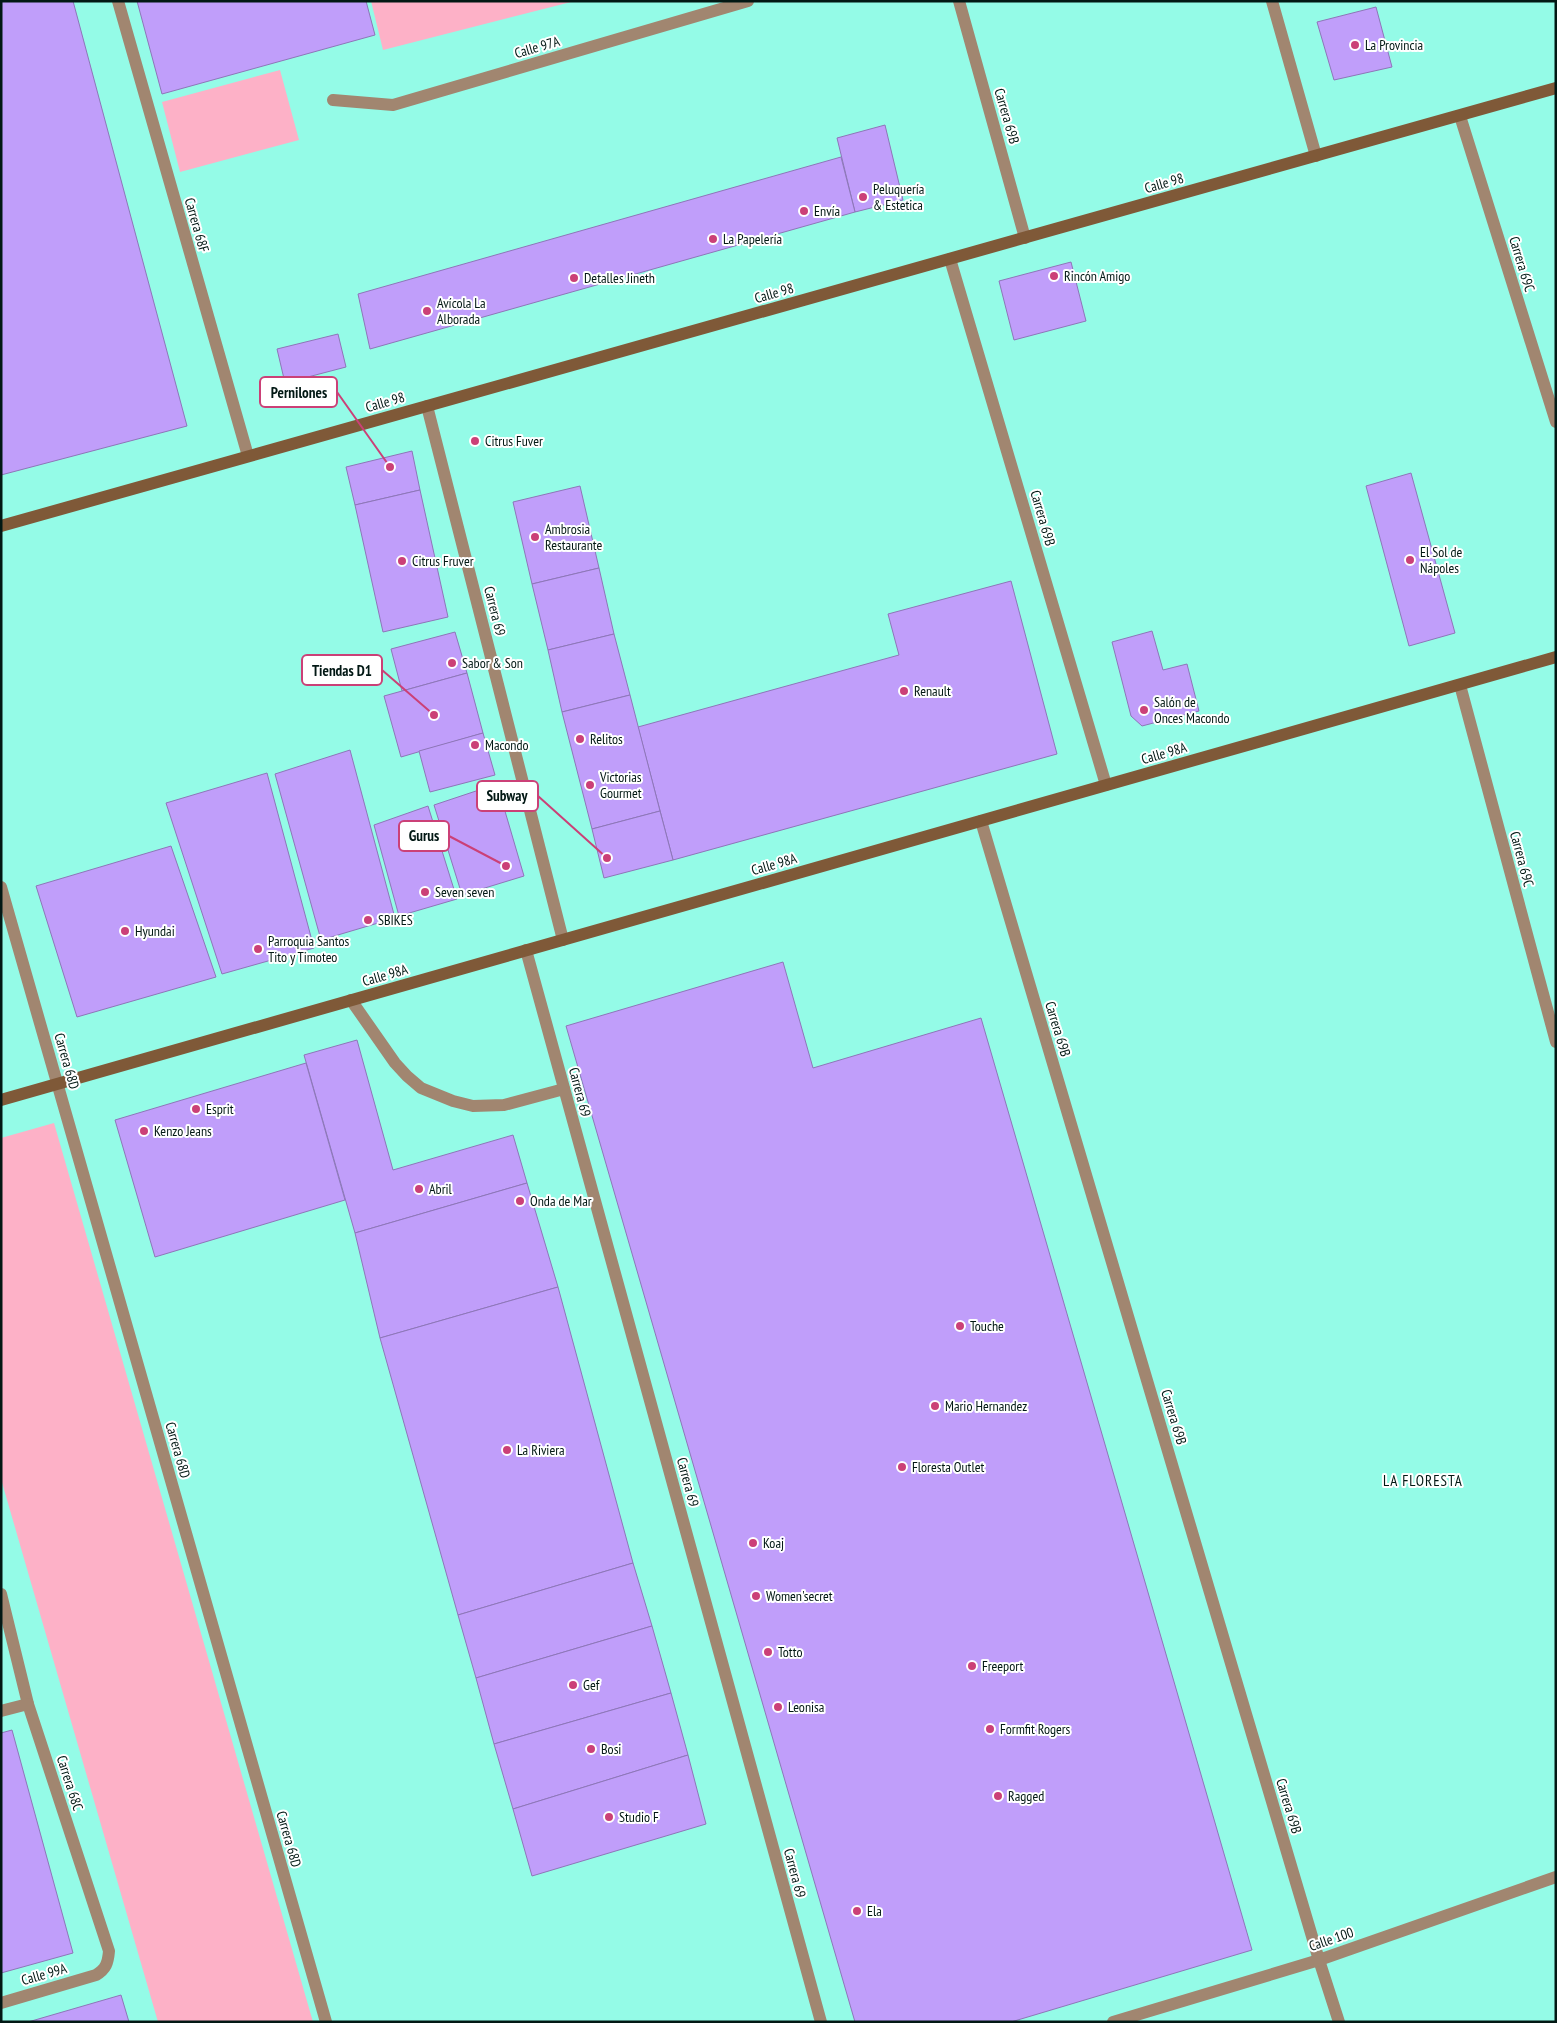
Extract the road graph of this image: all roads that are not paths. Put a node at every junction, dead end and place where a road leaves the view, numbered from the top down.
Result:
1 (118, 1) edge
2 (748, 1) edge
3 (959, 1) edge
4 (1272, 1) edge
5 (1556, 88) edge
6 (333, 100) dead end
7 (1460, 116) junction
8 (1316, 156) junction
9 (1025, 238) junction
10 (950, 259) junction
11 (427, 406) junction
12 (1556, 422) edge
13 (248, 456) junction
14 (1, 526) edge
15 (1556, 657) edge
16 (1460, 684) junction
17 (1106, 785) junction
18 (981, 821) junction
19 (1, 886) edge
20 (563, 940) junction
21 (526, 950) junction
22 (351, 1000) junction
23 (1556, 1042) edge
24 (58, 1084) junction
25 (564, 1089) junction
26 (1, 1100) edge
27 (1, 1594) edge
28 (28, 1704) junction
29 (1, 1711) edge
30 (1556, 1877) edge
31 (1319, 1960) junction
32 (96, 1975) joint
33 (1, 2003) edge
34 (326, 2022) edge
35 (821, 2022) edge
36 (1113, 2022) edge
37 (1339, 2022) edge

1 - 13 street, Carrera 68F
2 - 6 street, Calle 97A
3 - 9 street, Carrera 69B
4 - 8 street
5 - 7 street, Calle 98
7 - 8 street, Calle 98
7 - 12 street, Carrera 69C
8 - 9 street, Calle 98
9 - 10 street, Calle 98
10 - 11 street, Calle 98
10 - 17 street, Carrera 69B
11 - 13 street, Calle 98
11 - 20 street, Carrera 69
13 - 14 street, Calle 98
15 - 16 street, Calle 98A
16 - 17 street, Calle 98A
16 - 23 street, Carrera 69C
17 - 18 street, Calle 98A
18 - 20 street, Calle 98A
18 - 31 street, Carrera 69B
19 - 24 street, Carrera 68D
20 - 21 street, Calle 98A
21 - 22 street, Calle 98A
21 - 25 street, Carrera 69
22 - 24 street, Calle 98A
22 - 25 street
24 - 26 street, Calle 98A
24 - 34 street, Carrera 68D
25 - 35 street, Carrera 69
27 - 28 street, Carrera 68C
28 - 29 street
28 - 32 street, Carrera 68C
30 - 31 street, Calle 100
31 - 36 street, Calle 100
31 - 37 street, Carrera 69B
32 - 33 street, Calle 99A

